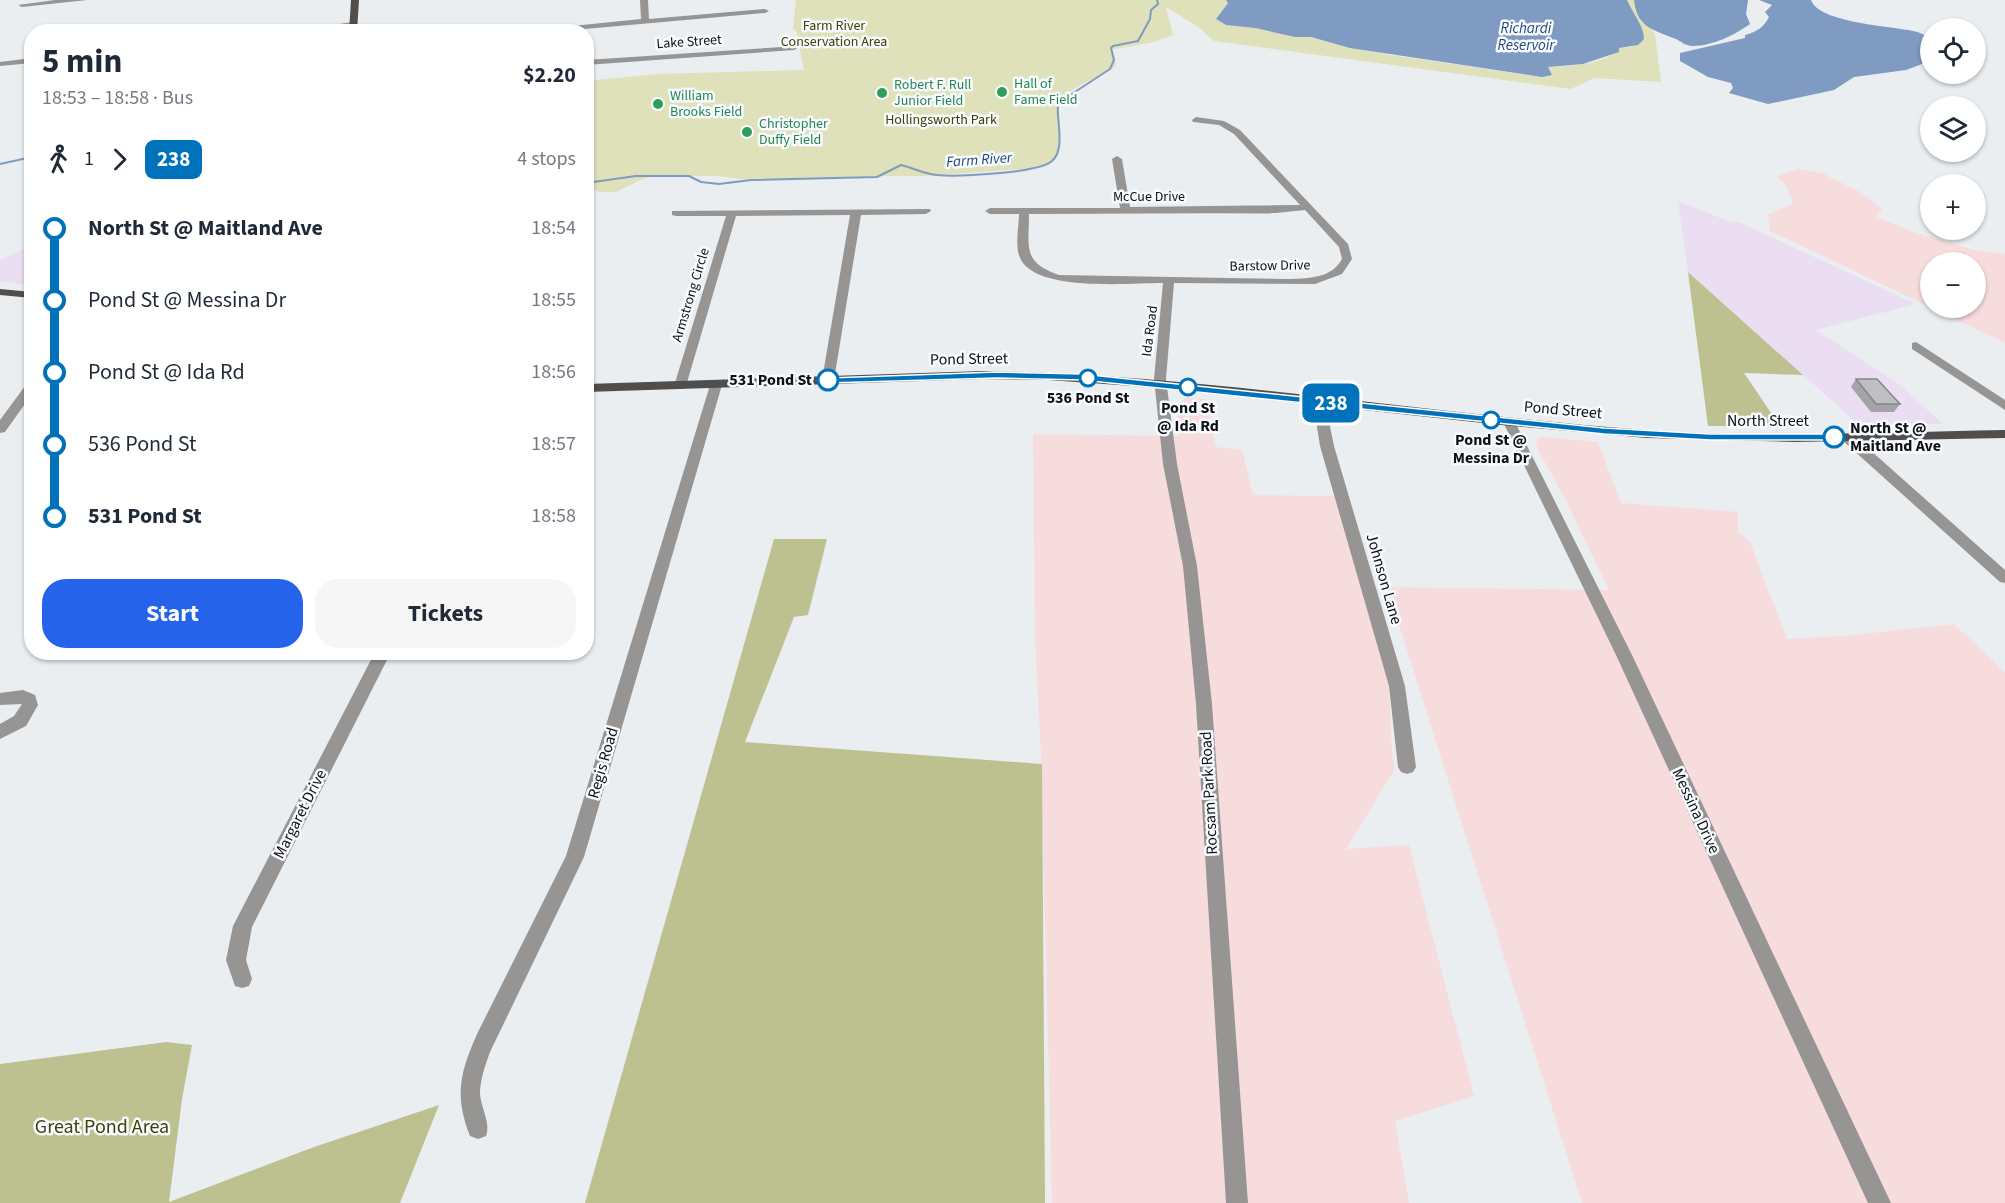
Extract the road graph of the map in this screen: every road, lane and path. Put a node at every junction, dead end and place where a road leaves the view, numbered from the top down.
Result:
1 (83, 0) edge
2 (355, 0) edge
3 (644, 0) edge
4 (22, 5) dead end
5 (765, 11) dead end
6 (645, 21) junction
7 (353, 24) edge
8 (594, 25) edge
9 (794, 48) dead end
10 (24, 61) edge
11 (594, 62) edge
12 (0, 64) edge
13 (1196, 120) dead end
14 (1117, 159) dead end
15 (1308, 207) junction
16 (926, 211) dead end
17 (990, 211) dead end
18 (1024, 211) junction
19 (1126, 211) junction
20 (856, 212) junction
21 (676, 213) dead end
22 (732, 213) junction
23 (1169, 281) junction
24 (2, 292) edge
25 (24, 293) edge
26 (1916, 345) dead end
27 (828, 380) junction
28 (1161, 384) junction
29 (716, 385) junction
30 (680, 386) junction
31 (594, 388) edge
32 (24, 396) edge
33 (1319, 402) junction
34 (2005, 406) edge
35 (1509, 422) junction
36 (0, 429) edge
37 (2005, 434) edge
38 (1710, 437) joint
39 (1847, 437) junction
40 (2005, 578) edge
41 (379, 660) edge
42 (0, 699) edge
43 (0, 732) edge
44 (1407, 767) dead end
45 (242, 979) dead end
46 (478, 1128) dead end
47 (1237, 1203) edge
48 (1880, 1203) edge

1 - 4 street
2 - 7 main road
3 - 6 street
5 - 6 street
6 - 8 street
9 - 11 street, Lake Street
10 - 12 street
13 - 15 street, Barstow Drive
14 - 19 street
15 - 19 street, McCue Drive
15 - 23 street, Barstow Drive
16 - 20 street
17 - 18 street, McCue Drive
18 - 19 street, McCue Drive
18 - 23 street, Barstow Drive
20 - 22 street
20 - 27 street
21 - 22 street
22 - 30 street, Armstrong Circle
23 - 28 street, Ida Road
24 - 25 main road
26 - 34 street
27 - 28 main road, Pond Street
27 - 29 main road, Pond Street
28 - 33 main road, Pond Street
28 - 47 street, Rocsam Park Road
29 - 30 main road, Pond Street
29 - 46 street, Regis Road
30 - 31 main road, Pond Street
32 - 36 street
33 - 35 main road, Pond Street
33 - 44 street, Johnson Lane
35 - 38 main road, Pond Street
35 - 48 street, Messina Drive
37 - 39 main road, North Street
38 - 39 main road, North Street
39 - 40 street
41 - 45 street, Margaret Drive
42 - 43 street

